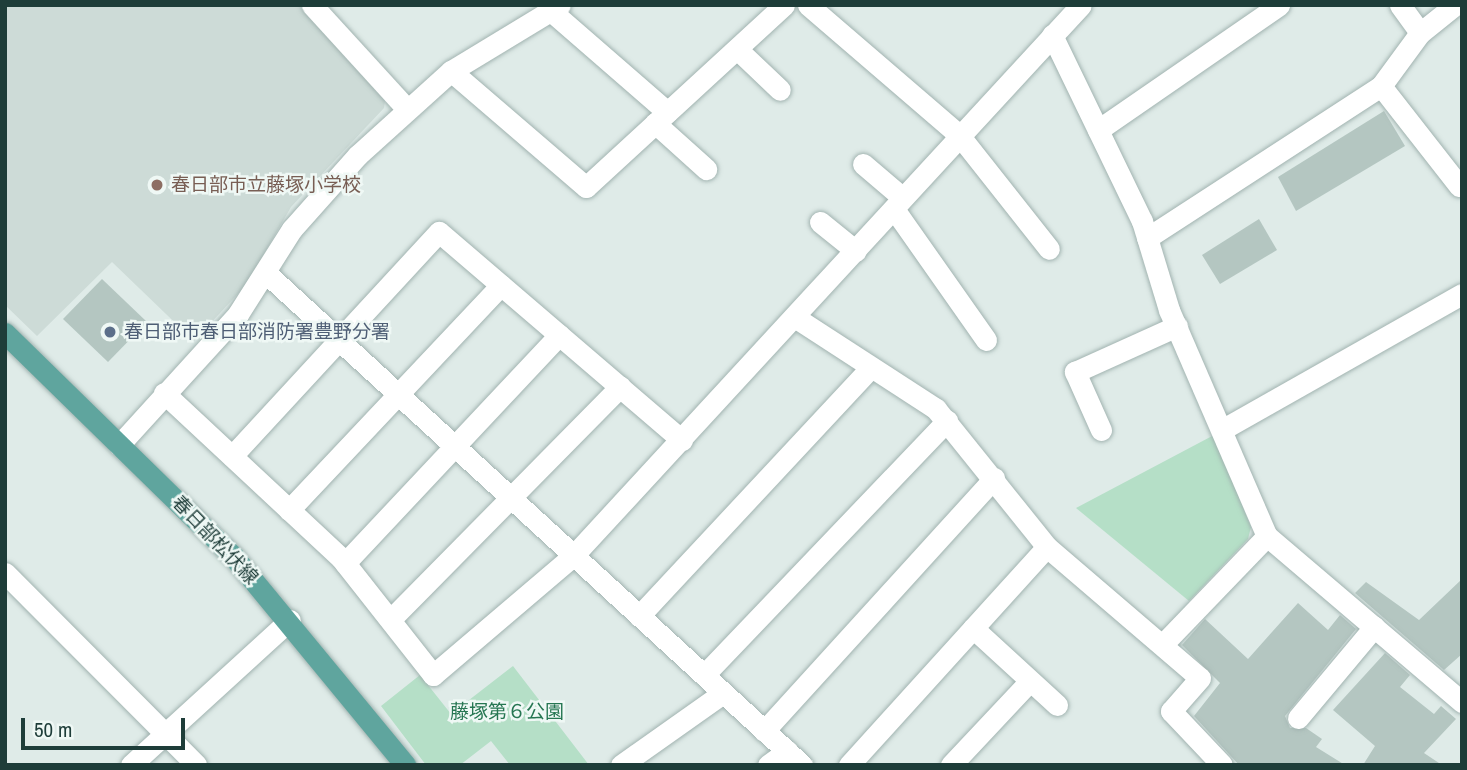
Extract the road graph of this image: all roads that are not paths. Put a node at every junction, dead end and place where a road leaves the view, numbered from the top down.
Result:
1 (312, 5) edge
2 (784, 5) edge
3 (808, 5) edge
4 (1081, 5) edge
5 (1400, 5) edge
6 (1455, 5) edge
7 (1271, 7) edge
8 (555, 8) edge
9 (1420, 33) junction
10 (1052, 35) junction
11 (737, 49) junction
12 (451, 71) junction
13 (1381, 86) junction
14 (780, 90) dead end
15 (407, 109) junction
16 (661, 118) junction
17 (1098, 130) junction
18 (959, 135) junction
19 (863, 164) dead end
20 (706, 169) dead end
21 (1461, 186) edge
22 (898, 203) junction
23 (820, 222) dead end
24 (1147, 238) junction
25 (1049, 249) dead end
26 (856, 251) junction
27 (266, 273) junction
28 (501, 285) junction
29 (1462, 294) edge
30 (796, 318) junction
31 (1177, 326) junction
32 (5, 333) edge
33 (559, 335) junction
34 (985, 340) dead end
35 (341, 344) junction
36 (871, 367) junction
37 (620, 387) junction
38 (163, 393) junction
39 (397, 395) junction
40 (947, 421) junction
41 (1225, 428) junction
42 (1101, 430) dead end
43 (682, 440) junction
44 (119, 445) junction
45 (457, 450) junction
46 (232, 456) junction
47 (995, 478) junction
48 (513, 500) junction
49 (289, 510) junction
50 (1267, 536) junction
51 (1047, 547) junction
52 (573, 556) junction
53 (345, 563) junction
54 (5, 573) edge
55 (639, 616) junction
56 (392, 618) junction
57 (290, 620) junction
58 (1374, 627) junction
59 (973, 628) junction
60 (1163, 644) junction
61 (704, 675) junction
62 (1030, 681) junction
63 (723, 693) junction
64 (1462, 702) edge
65 (1057, 705) dead end
66 (1298, 718) dead end
67 (764, 731) junction
68 (165, 734) junction
69 (794, 758) edge
70 (131, 765) edge
71 (197, 765) edge
72 (405, 765) edge
73 (621, 765) edge
74 (768, 765) edge
75 (849, 765) edge
76 (951, 765) edge
77 (1222, 765) edge

1 - 15 street
2 - 11 street
3 - 18 street
4 - 10 street
5 - 9 street
6 - 9 street
7 - 17 street
8 - 12 street
8 - 16 street
9 - 13 street
10 - 17 street
10 - 18 street
11 - 14 street
11 - 16 street
12 - 15 street
12 - 16 street
13 - 21 street
13 - 24 street
15 - 27 street
16 - 20 street
17 - 24 street
18 - 22 street
18 - 25 street
19 - 22 street
22 - 26 street
22 - 34 street
23 - 26 street
24 - 31 street
26 - 30 street
27 - 35 street
27 - 38 street
28 - 33 street
28 - 35 street
28 - 39 street
29 - 41 street
30 - 36 street
30 - 43 street
31 - 41 street
31 - 42 street
32 - 44 main road, 春日部松伏線
33 - 37 street
33 - 45 street
35 - 39 street
35 - 46 street
36 - 40 street
36 - 55 street
37 - 43 street
37 - 48 street
38 - 44 street
38 - 46 street
39 - 45 street
39 - 49 street
40 - 47 street
40 - 61 street
41 - 50 street
43 - 52 street
44 - 57 main road, 春日部松伏線
45 - 48 street
45 - 53 street
46 - 49 street
47 - 51 street
47 - 67 street
48 - 52 street
48 - 56 street
49 - 53 street
50 - 58 street
50 - 60 street
51 - 59 street
51 - 60 street
52 - 55 street
52 - 56 street
53 - 56 street
54 - 68 street
55 - 61 street
57 - 68 street
57 - 72 main road, 春日部松伏線
58 - 64 street
58 - 66 street
59 - 62 street
59 - 75 street
60 - 77 street
61 - 63 street
62 - 65 street
62 - 76 street
63 - 67 street
63 - 73 street
67 - 69 street
68 - 70 street
68 - 71 street
69 - 74 street

